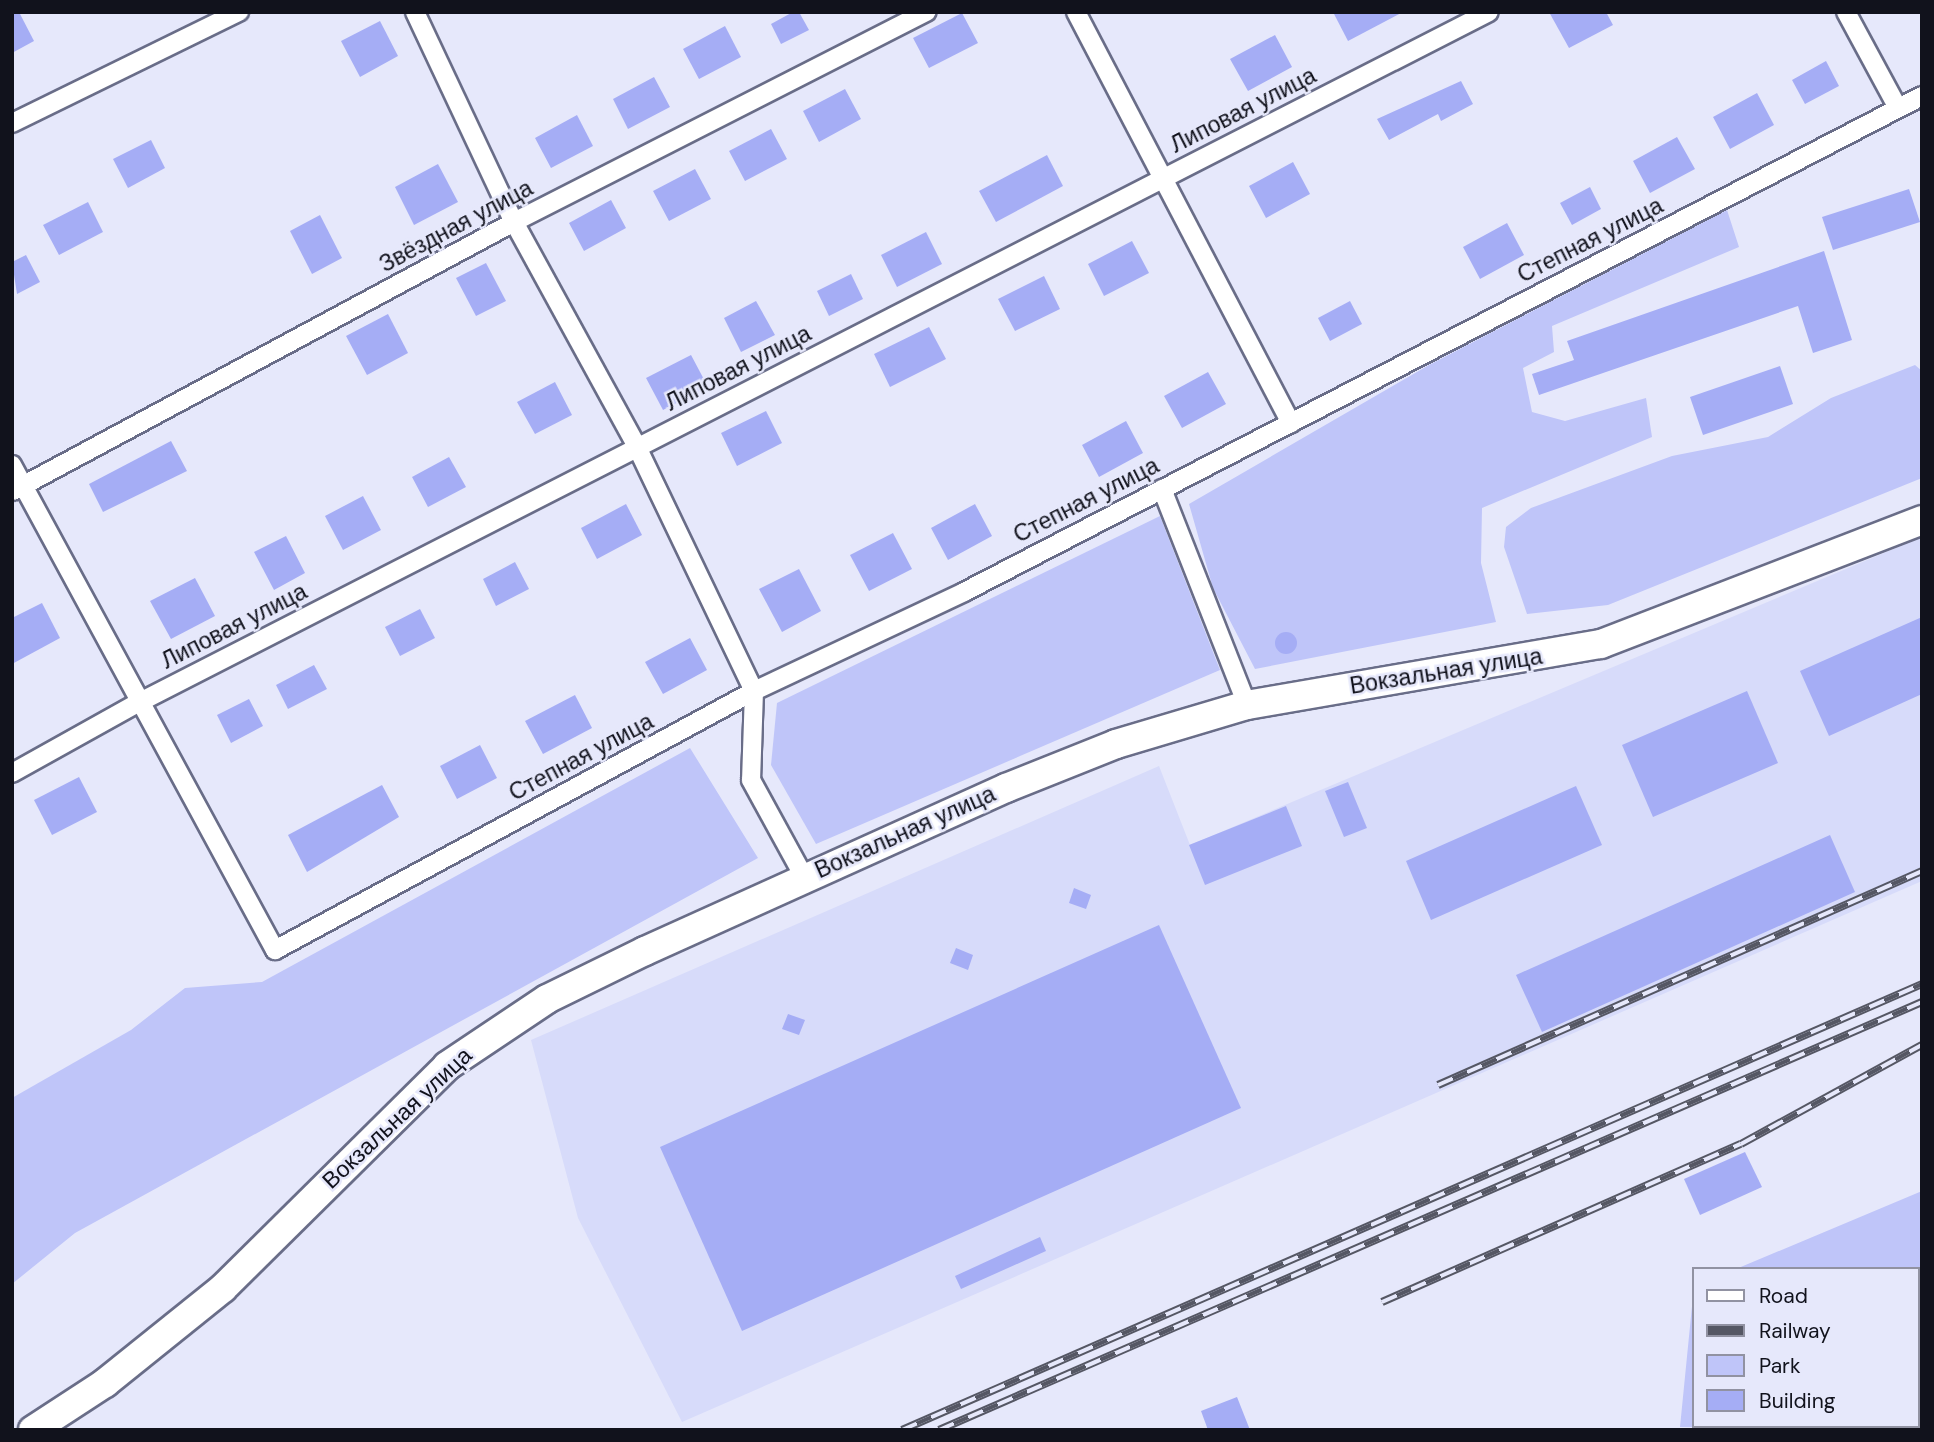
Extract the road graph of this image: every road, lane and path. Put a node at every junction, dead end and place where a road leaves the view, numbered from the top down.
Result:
1 (239, 12) edge
2 (415, 12) edge
3 (927, 12) edge
4 (1076, 12) edge
5 (1489, 12) edge
6 (1846, 12) edge
7 (1922, 96) edge
8 (1898, 108) junction
9 (12, 123) edge
10 (1164, 179) junction
11 (514, 222) junction
12 (1291, 422) junction
13 (637, 447) junction
14 (12, 465) edge
15 (18, 489) edge
16 (1162, 489) junction
17 (1922, 520) edge
18 (754, 691) junction
19 (138, 703) junction
20 (1247, 705) junction
21 (12, 773) edge
22 (804, 877) junction
23 (33, 1430) edge

1 - 9 street
2 - 11 street
3 - 11 street, Звёздная улица
4 - 10 street
5 - 10 street, Липовая улица
6 - 8 street
7 - 8 street, Степная улица
8 - 12 street, Степная улица
10 - 12 street
10 - 13 street, Липовая улица
11 - 13 street
11 - 15 street, Звёздная улица
12 - 16 street, Степная улица
13 - 18 street
13 - 19 street, Липовая улица
14 - 15 street
15 - 19 street
16 - 18 street, Степная улица
16 - 20 street
17 - 20 main road, Вокзальная улица
18 - 19 street, Степная улица
18 - 22 street
19 - 21 street, Липовая улица
20 - 22 main road, Вокзальная улица
22 - 23 main road, Вокзальная улица

